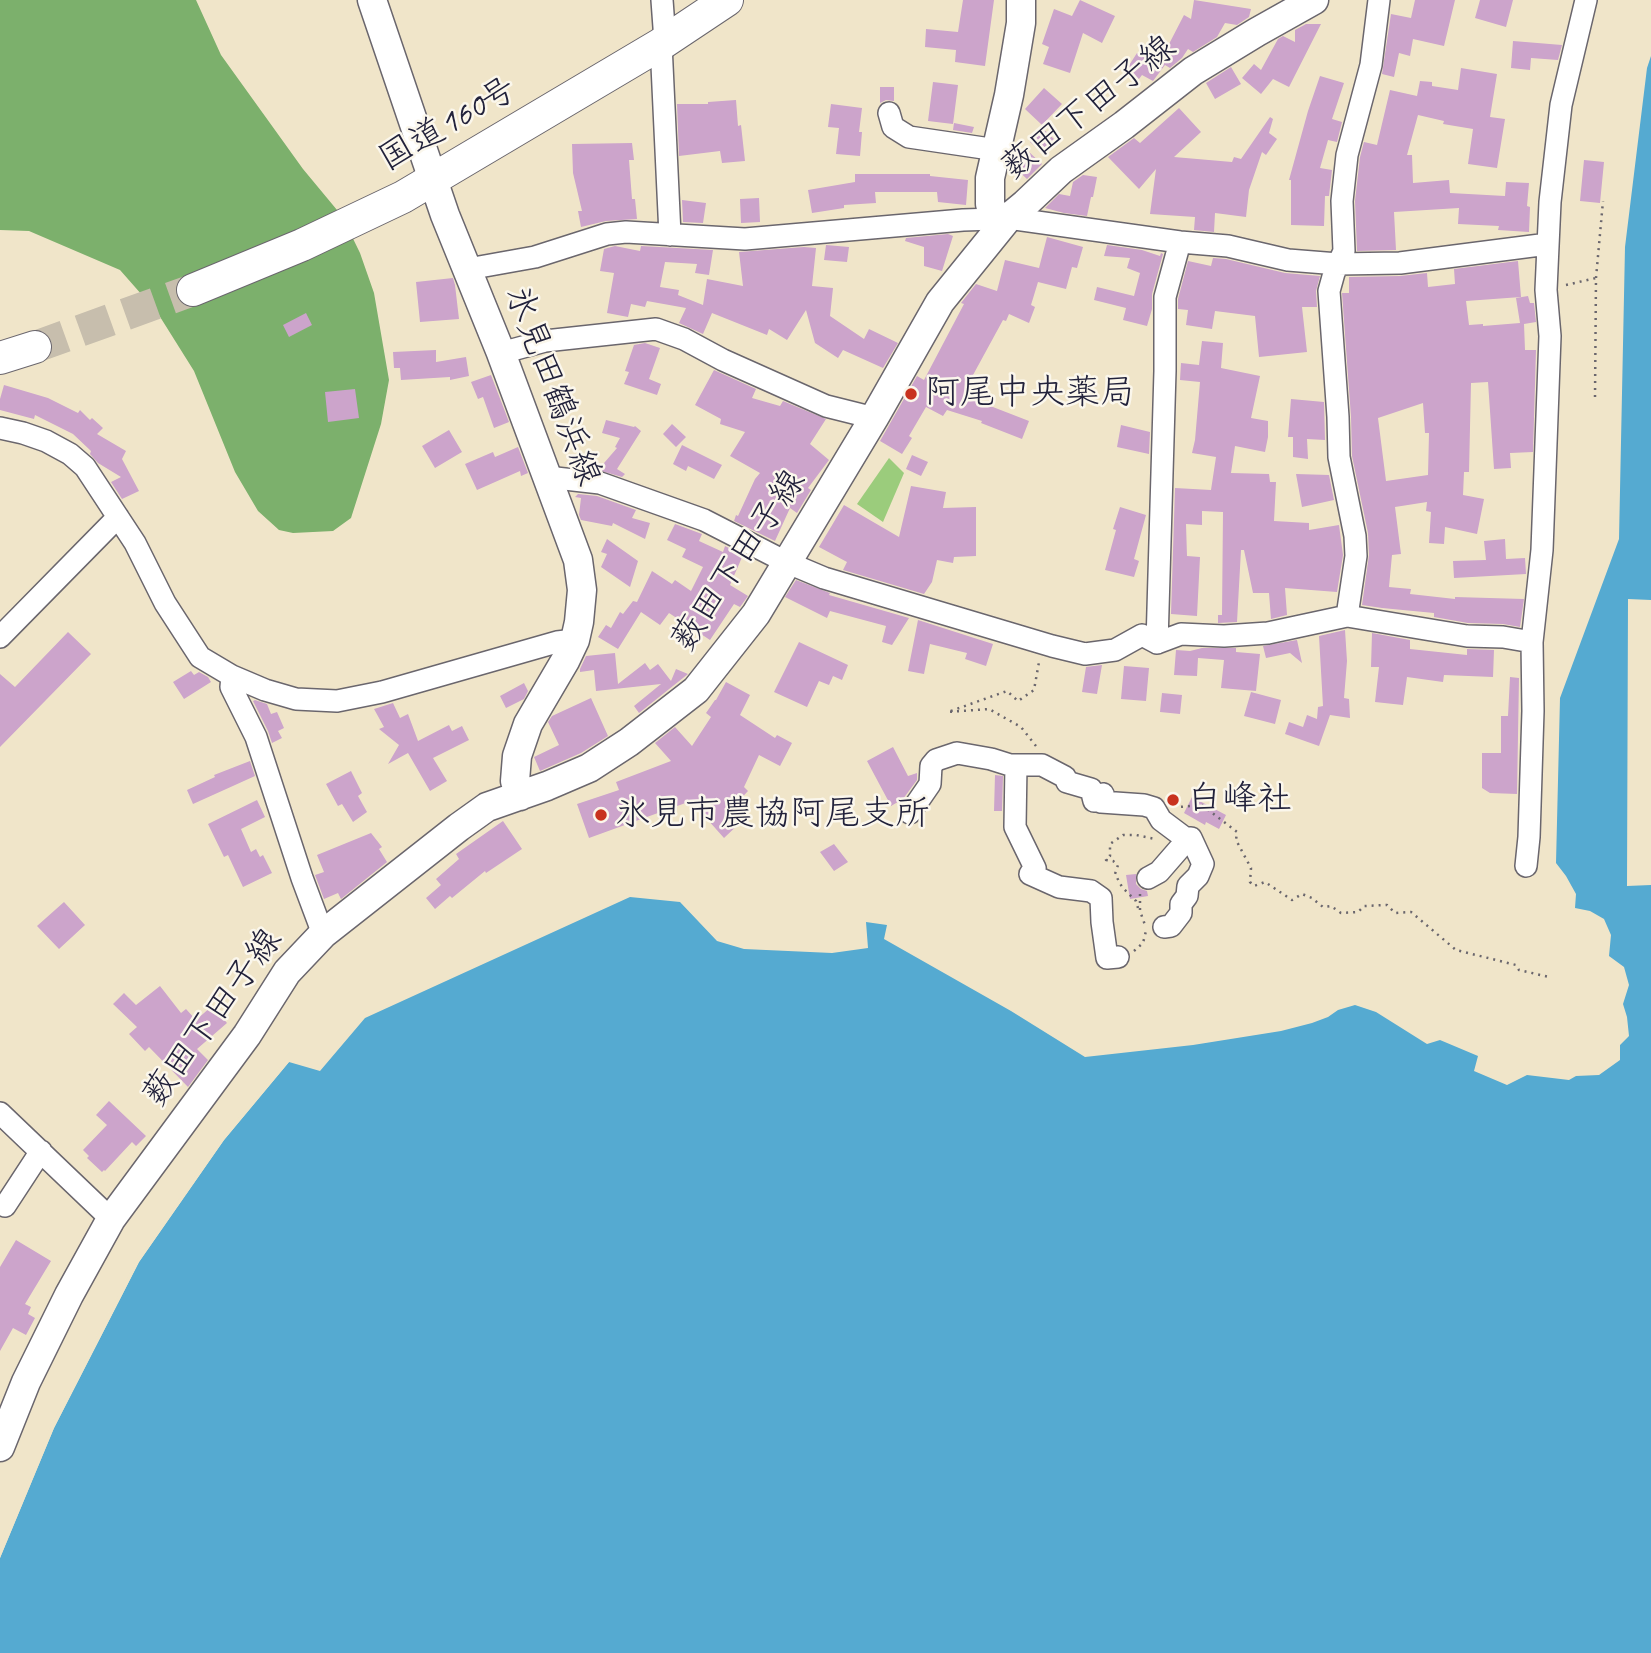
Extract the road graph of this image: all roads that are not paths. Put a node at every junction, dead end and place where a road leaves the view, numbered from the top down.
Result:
1 (372, 0) edge
2 (662, 0) edge
3 (727, 0) edge
4 (1021, 0) edge
5 (1379, 0) edge
6 (1586, 0) edge
7 (1308, 1) edge
8 (663, 43) junction
9 (651, 85) dead end
10 (889, 113) dead end
11 (997, 150) junction
12 (667, 178) junction
13 (433, 180) junction
14 (1001, 218) junction
15 (670, 235) junction
16 (1180, 242) junction
17 (1548, 244) junction
18 (1338, 264) junction
19 (468, 269) junction
20 (193, 290) tunnel mouth
21 (35, 347) tunnel mouth
22 (501, 353) junction
23 (0, 358) edge
24 (874, 418) junction
25 (0, 428) edge
26 (547, 477) junction
27 (118, 517) junction
28 (786, 562) junction
29 (1347, 616) junction
30 (0, 637) edge
31 (575, 640) junction
32 (1532, 642) junction
33 (1157, 643) junction
34 (232, 676) junction
35 (1016, 765) junction
36 (520, 796) junction
37 (910, 813) dead end
38 (1179, 849) dead end
39 (1525, 866) dead end
40 (1148, 878) dead end
41 (1164, 927) dead end
42 (323, 934) junction
43 (1118, 957) dead end
44 (0, 1113) edge
45 (41, 1151) junction
46 (5, 1206) dead end
47 (111, 1219) junction
48 (1, 1439) edge

1 - 13 main road, 氷見田鶴浜線
2 - 8 street
3 - 8 highway, 国道160号
4 - 11 main road
5 - 18 street
6 - 17 street
7 - 14 main road, 薮田下田子線
8 - 12 street
8 - 13 highway, 国道160号
9 - 12 street
10 - 11 street
11 - 14 main road
12 - 15 street
13 - 19 main road, 氷見田鶴浜線
13 - 20 highway, 国道160号
14 - 15 street
14 - 16 street
14 - 24 main road, 薮田下田子線
15 - 19 street
16 - 18 street
16 - 33 street
17 - 18 street
17 - 32 street
18 - 29 street
19 - 22 main road, 氷見田鶴浜線
21 - 23 highway
22 - 24 street
22 - 26 main road, 氷見田鶴浜線
24 - 28 main road, 薮田下田子線
25 - 27 street
26 - 28 street
26 - 31 main road, 氷見田鶴浜線
27 - 30 street
27 - 34 street
28 - 33 street
28 - 36 main road, 薮田下田子線
29 - 32 street
29 - 33 street
31 - 34 street
31 - 36 main road, 氷見田鶴浜線
32 - 39 street
34 - 42 street
35 - 37 street
35 - 41 street
35 - 43 street
36 - 42 main road, 薮田下田子線
38 - 40 street
42 - 47 main road, 薮田下田子線
44 - 45 street
45 - 46 street
45 - 47 street
47 - 48 main road, 薮田下田子線

